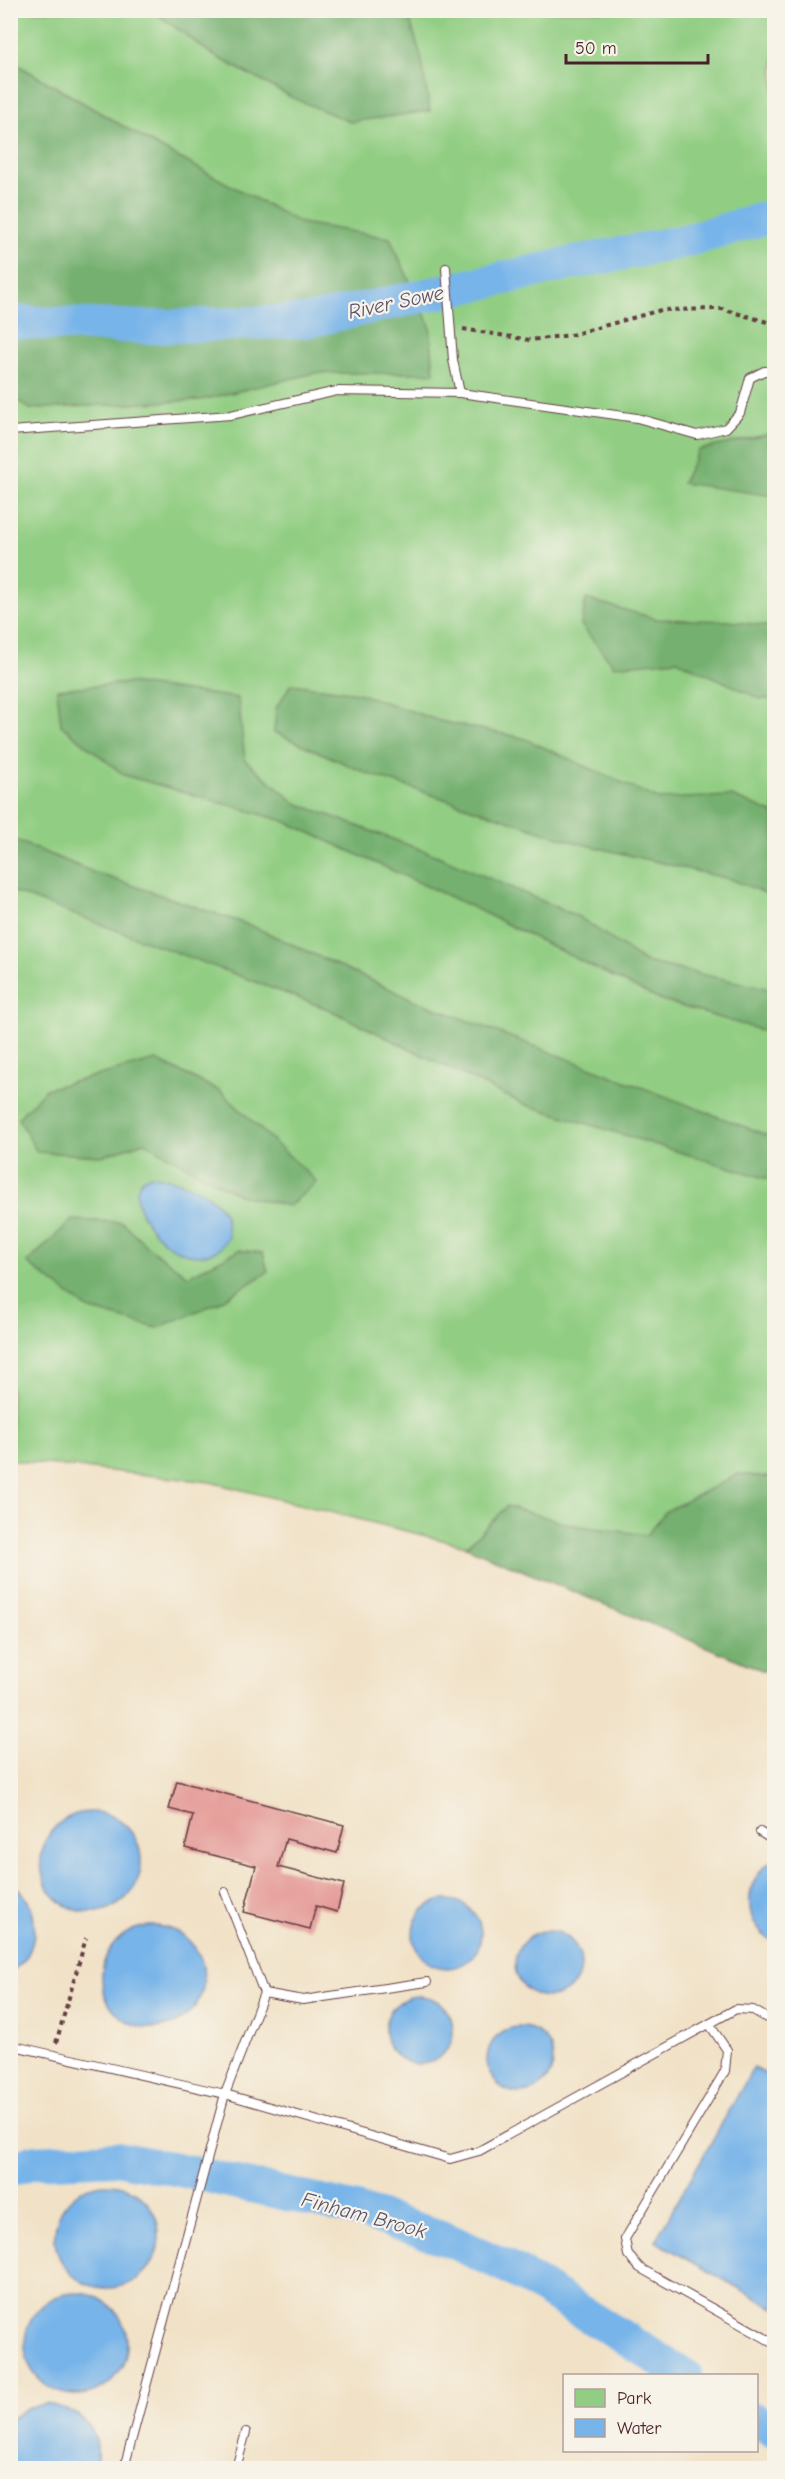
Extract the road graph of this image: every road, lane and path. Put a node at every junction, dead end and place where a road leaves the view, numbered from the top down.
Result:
1 (446, 268) dead end
2 (449, 316) junction
3 (774, 324) edge
4 (774, 371) edge
5 (460, 393) junction
6 (10, 431) edge
7 (760, 1832) dead end
8 (774, 1840) edge
9 (225, 1892) dead end
10 (86, 1938) dead end
11 (427, 1983) dead end
12 (264, 1993) junction
13 (774, 2022) edge
14 (709, 2024) junction
15 (10, 2045) edge
16 (53, 2055) junction
17 (225, 2094) junction
18 (774, 2343) edge
19 (246, 2432) dead end
20 (124, 2469) edge
21 (236, 2469) edge

1 - 2 lane
2 - 3 path
2 - 5 lane
4 - 5 lane
5 - 6 lane
7 - 8 lane
9 - 12 lane
10 - 16 path
11 - 12 lane
12 - 17 lane
13 - 14 lane
14 - 17 lane
14 - 18 lane
15 - 16 lane
16 - 17 lane
17 - 20 lane
19 - 21 lane

